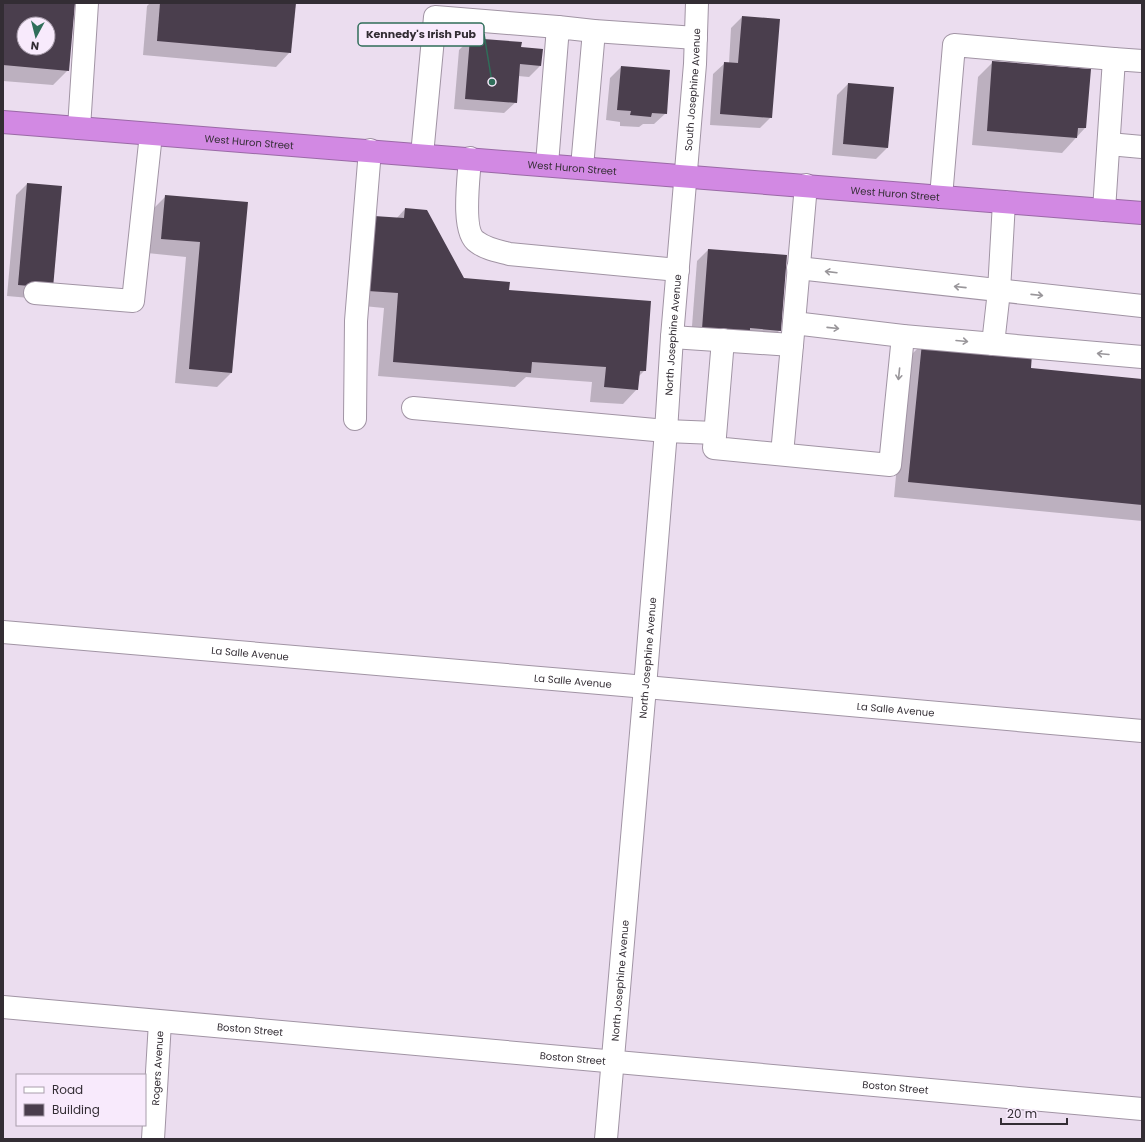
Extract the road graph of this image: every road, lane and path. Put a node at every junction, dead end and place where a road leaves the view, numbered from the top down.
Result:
1 (87, 3) edge
2 (697, 3) edge
3 (558, 27) junction
4 (594, 31) junction
5 (696, 38) junction
6 (1114, 59) junction
7 (1142, 61) edge
8 (3, 122) edge
9 (79, 128) junction
10 (151, 134) junction
11 (1108, 144) junction
12 (1142, 147) edge
13 (370, 150) junction
14 (422, 155) junction
15 (470, 158) junction
16 (547, 164) junction
17 (582, 167) junction
18 (685, 176) junction
19 (806, 185) junction
20 (941, 197) junction
21 (1004, 202) junction
22 (1104, 210) junction
23 (1142, 213) edge
24 (798, 268) junction
25 (678, 270) junction
26 (998, 291) junction
27 (35, 293) dead end
28 (1142, 306) edge
29 (793, 334) junction
30 (903, 336) junction
31 (672, 337) junction
32 (723, 340) junction
33 (993, 344) junction
34 (1142, 357) edge
35 (413, 408) dead end
36 (355, 419) dead end
37 (666, 431) junction
38 (715, 433) junction
39 (782, 454) junction
40 (3, 632) edge
41 (645, 687) junction
42 (1142, 731) edge
43 (3, 1007) edge
44 (160, 1022) junction
45 (612, 1062) junction
46 (1142, 1109) edge
47 (153, 1139) edge
48 (606, 1139) edge

1 - 9 street
2 - 5 street, South Josephine Avenue
3 - 4 street
3 - 14 street
3 - 16 street
4 - 5 street
4 - 17 street
5 - 18 street, South Josephine Avenue
6 - 7 street
6 - 11 street
6 - 20 street
8 - 9 highway, West Huron Street
9 - 10 highway, West Huron Street
10 - 13 highway, West Huron Street
10 - 27 street
11 - 12 street
11 - 22 street
13 - 14 highway, West Huron Street
13 - 36 street
14 - 15 highway, West Huron Street
15 - 16 highway, West Huron Street
15 - 25 street
16 - 17 highway, West Huron Street
17 - 18 highway, West Huron Street
18 - 19 highway, West Huron Street
18 - 25 street, North Josephine Avenue
19 - 20 highway, West Huron Street
19 - 24 street
20 - 21 highway, West Huron Street
21 - 22 highway, West Huron Street
21 - 26 street
22 - 23 highway, West Huron Street
26 -> 24 street
24 - 29 street
25 - 31 street, North Josephine Avenue
26 -> 28 street
26 - 33 street
29 -> 30 street
29 - 32 street
29 - 39 street
30 -> 33 street
30 -> 39 street
31 - 32 street
31 - 37 street, North Josephine Avenue
32 - 38 street
34 -> 33 street
35 - 37 street
37 - 38 street
37 - 41 street, North Josephine Avenue
38 - 39 street
40 - 41 street, La Salle Avenue
41 - 42 street, La Salle Avenue
41 - 45 street, North Josephine Avenue
43 - 44 street, Boston Street
44 - 45 street, Boston Street
44 - 47 street, Rogers Avenue
45 - 46 street, Boston Street
45 - 48 street, North Josephine Avenue

